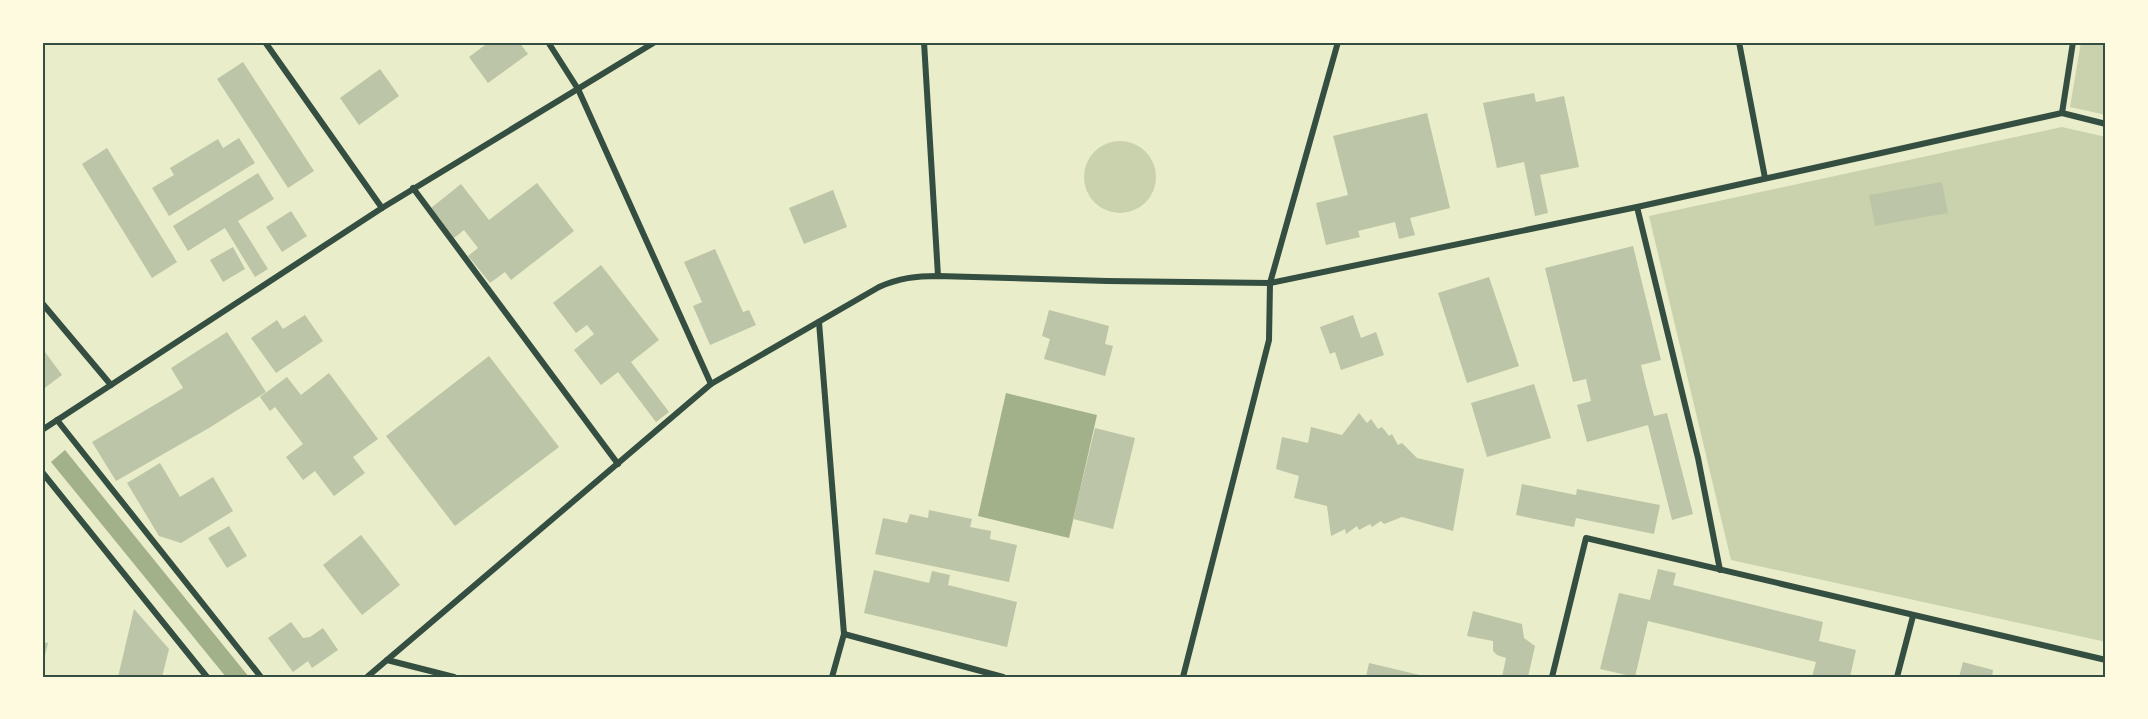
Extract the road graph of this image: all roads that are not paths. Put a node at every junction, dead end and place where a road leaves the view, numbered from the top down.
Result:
1 (265, 42) edge
2 (548, 42) edge
3 (655, 42) edge
4 (924, 42) edge
5 (1338, 42) edge
6 (1738, 42) edge
7 (2073, 42) edge
8 (578, 89) junction
9 (2062, 113) junction
10 (2106, 124) edge
11 (1765, 178) junction
12 (413, 188) junction
13 (1637, 207) junction
14 (382, 208) junction
15 (938, 276) junction
16 (1270, 283) junction
17 (42, 303) edge
18 (819, 322) junction
19 (711, 384) junction
20 (111, 385) junction
21 (57, 420) junction
22 (42, 430) edge
23 (618, 464) junction
24 (42, 472) edge
25 (1720, 570) junction
26 (1913, 616) junction
27 (844, 634) junction
28 (387, 660) junction
29 (2106, 660) edge
30 (207, 677) edge
31 (261, 677) edge
32 (367, 677) edge
33 (454, 677) edge
34 (832, 677) edge
35 (1003, 677) edge
36 (1183, 677) edge
37 (1552, 677) edge
38 (1897, 677) edge

1 - 14 street
2 - 8 street
3 - 8 street
4 - 15 street
5 - 16 street
6 - 11 street
7 - 9 street
8 - 12 street
8 - 19 street
9 - 10 street
9 - 11 street
11 - 13 street
12 - 14 street
12 - 23 street
13 - 16 street
13 - 25 street
14 - 20 street
15 - 16 street
15 - 18 street
16 - 36 street
17 - 20 street
18 - 19 street
18 - 27 street
19 - 23 street
20 - 21 street
21 - 22 street
21 - 31 street
23 - 28 street
24 - 30 street
25 - 26 street
25 - 37 street
26 - 29 street
26 - 38 street
27 - 34 street
27 - 35 street
28 - 32 street
28 - 33 street

